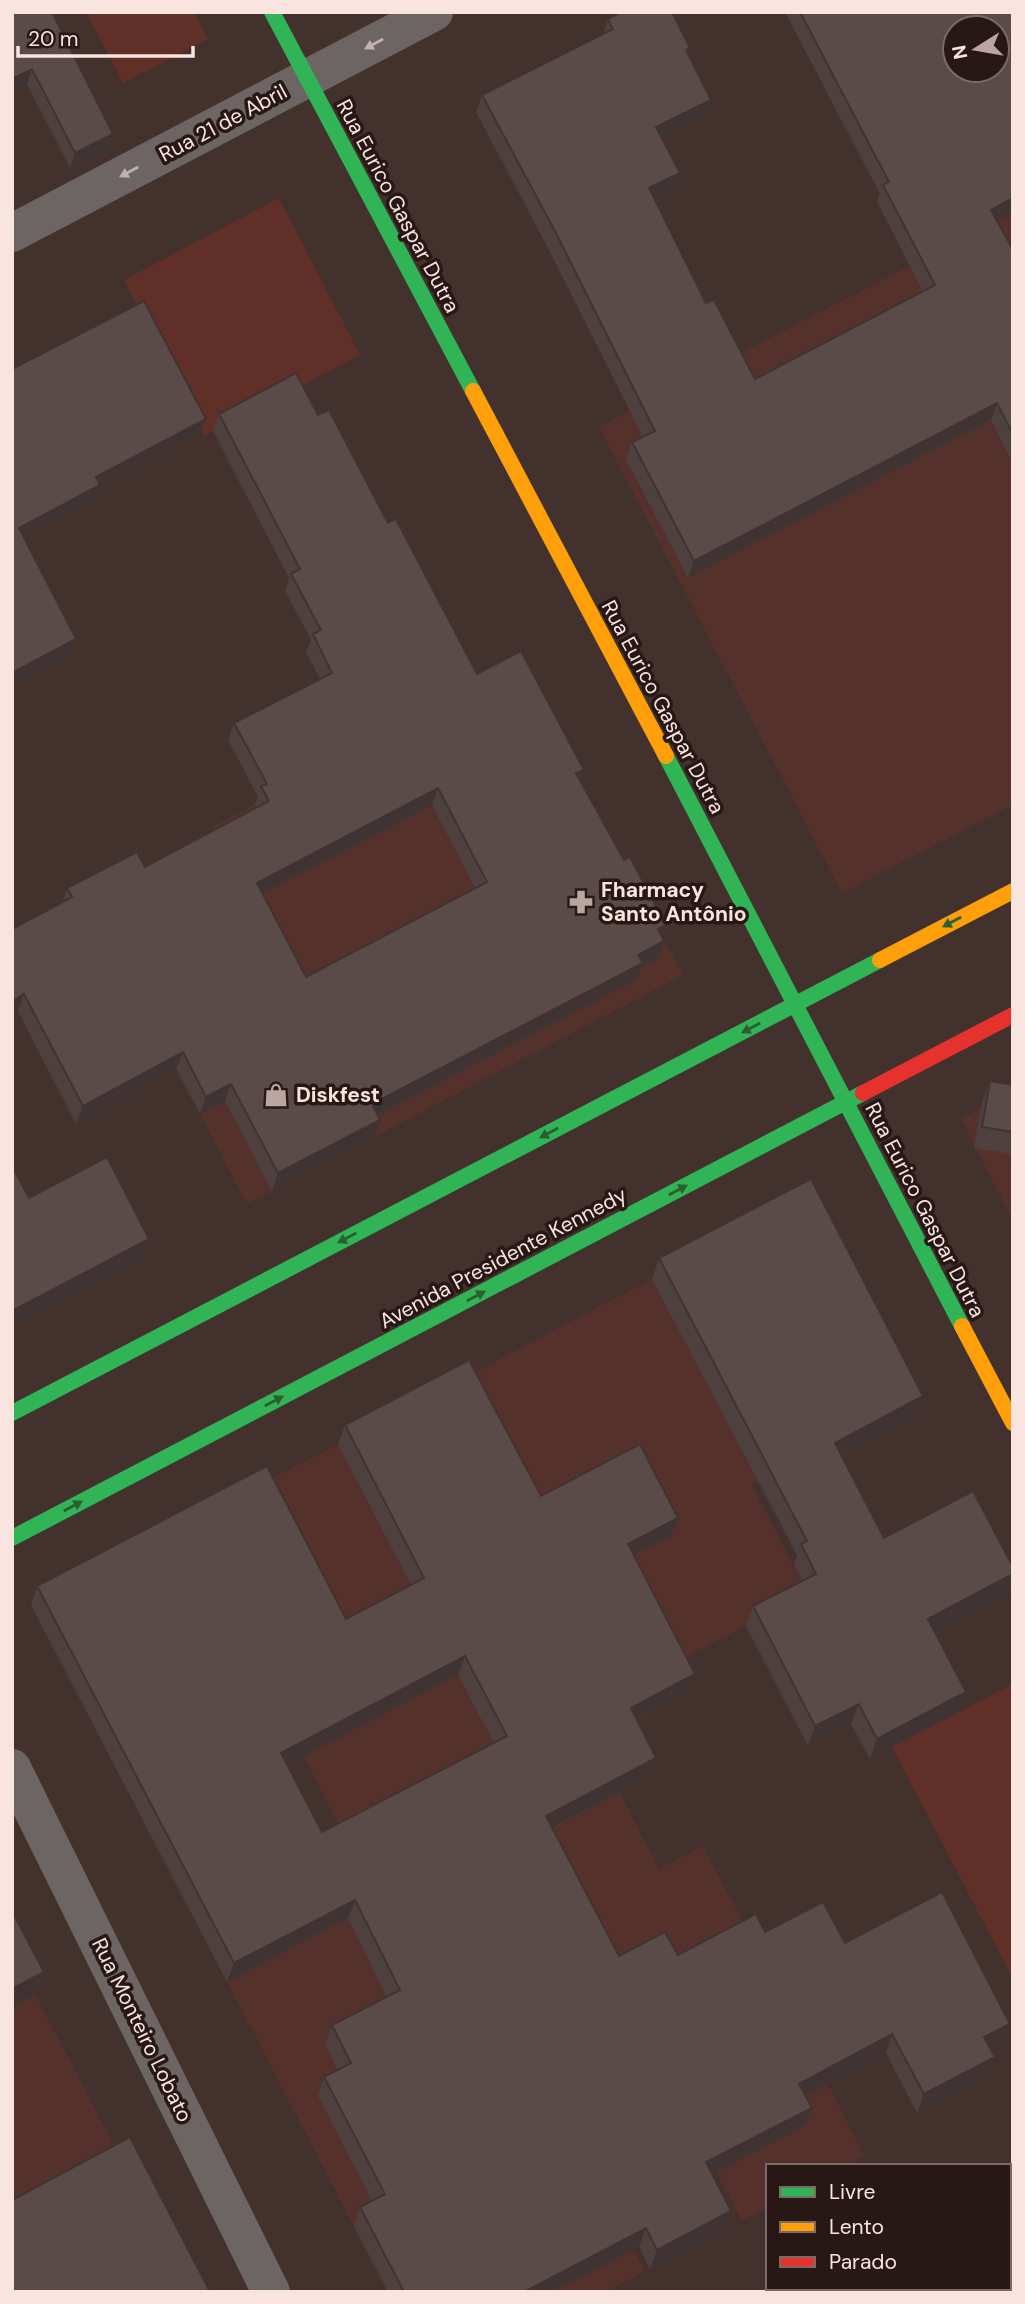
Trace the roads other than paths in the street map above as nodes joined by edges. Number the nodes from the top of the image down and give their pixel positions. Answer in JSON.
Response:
{"nodes":[{"id":1,"x":272,"y":12,"type":"edge"},
{"id":2,"x":435,"y":12,"type":"edge"},
{"id":3,"x":306,"y":79,"type":"junction"},
{"id":4,"x":12,"y":233,"type":"edge"},
{"id":5,"x":1013,"y":891,"type":"edge"},
{"id":6,"x":797,"y":1003,"type":"junction"},
{"id":7,"x":1013,"y":1016,"type":"edge"},
{"id":8,"x":846,"y":1102,"type":"junction"},
{"id":9,"x":12,"y":1413,"type":"edge"},
{"id":10,"x":1013,"y":1423,"type":"edge"},
{"id":11,"x":12,"y":1538,"type":"edge"},
{"id":12,"x":12,"y":1768,"type":"edge"},
{"id":13,"x":271,"y":2292,"type":"edge"}],
"edges":[{"from":1,"to":3,"type":"main road","name":"Rua Eurico Gaspar Dutra"},
{"from":2,"to":3,"type":"street","name":"Rua 21 de Abril","one_way":true},
{"from":3,"to":4,"type":"street","name":"Rua 21 de Abril","one_way":true},
{"from":3,"to":6,"type":"main road","name":"Rua Eurico Gaspar Dutra"},
{"from":5,"to":6,"type":"main road","one_way":true},
{"from":6,"to":8,"type":"main road","name":"Rua Eurico Gaspar Dutra"},
{"from":6,"to":9,"type":"main road","one_way":true},
{"from":7,"to":8,"type":"main road","name":"Avenida Presidente Kennedy"},
{"from":8,"to":10,"type":"main road","name":"Rua Eurico Gaspar Dutra"},
{"from":11,"to":8,"type":"main road","name":"Avenida Presidente Kennedy","one_way":true},
{"from":12,"to":13,"type":"street","name":"Rua Monteiro Lobato"}]}
